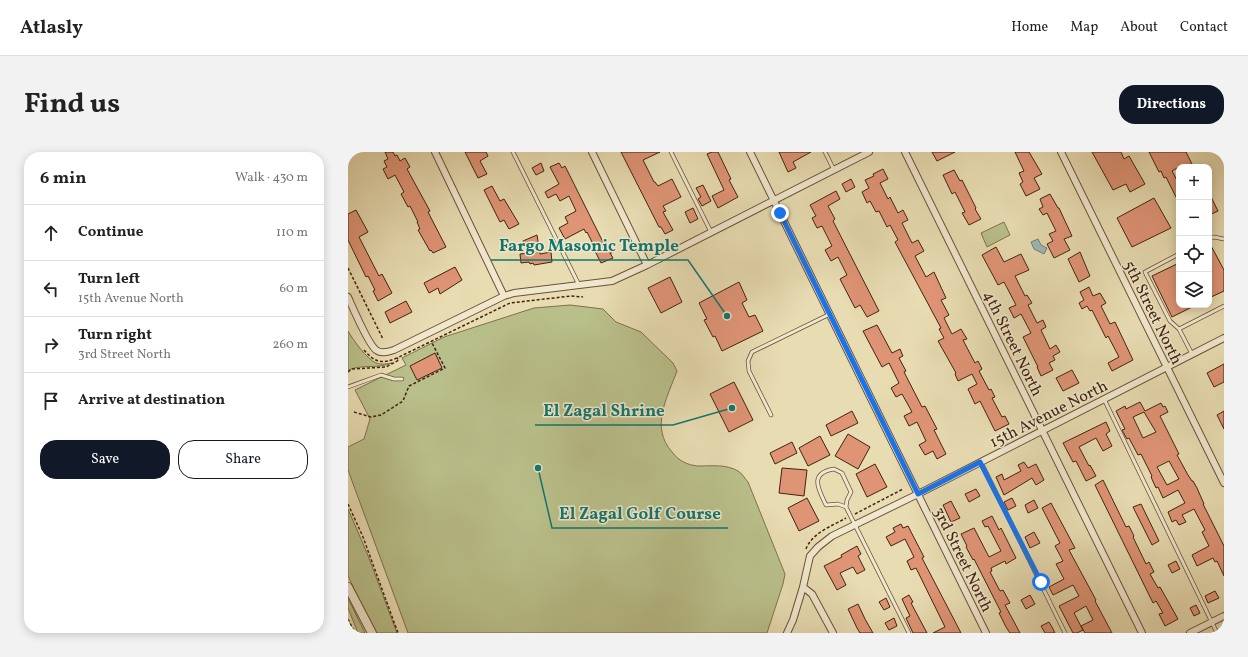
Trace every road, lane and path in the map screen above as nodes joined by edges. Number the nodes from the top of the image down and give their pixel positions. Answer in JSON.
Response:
{"nodes":[{"id":1,"x":434,"y":152,"type":"edge"},
{"id":2,"x":513,"y":152,"type":"edge"},
{"id":3,"x":592,"y":152,"type":"edge"},
{"id":4,"x":671,"y":152,"type":"edge"},
{"id":5,"x":750,"y":152,"type":"edge"},
{"id":6,"x":825,"y":152,"type":"edge"},
{"id":7,"x":869,"y":152,"type":"edge"},
{"id":8,"x":905,"y":152,"type":"edge"},
{"id":9,"x":1061,"y":152,"type":"edge"},
{"id":10,"x":834,"y":170,"type":"junction"},
{"id":11,"x":774,"y":200,"type":"junction"},
{"id":12,"x":711,"y":232,"type":"junction"},
{"id":13,"x":1212,"y":238,"type":"edge"},
{"id":14,"x":1224,"y":239,"type":"edge"},
{"id":15,"x":1176,"y":256,"type":"edge"},
{"id":16,"x":648,"y":265,"type":"junction"},
{"id":17,"x":348,"y":268,"type":"edge"},
{"id":18,"x":579,"y":286,"type":"junction"},
{"id":19,"x":504,"y":296,"type":"junction"},
{"id":20,"x":583,"y":297,"type":"dead end"},
{"id":21,"x":348,"y":298,"type":"edge"},
{"id":22,"x":1224,"y":306,"type":"edge"},
{"id":23,"x":830,"y":313,"type":"junction"},
{"id":24,"x":1179,"y":329,"type":"junction"},
{"id":25,"x":1224,"y":338,"type":"edge"},
{"id":26,"x":383,"y":339,"type":"dead end"},
{"id":27,"x":431,"y":341,"type":"junction"},
{"id":28,"x":364,"y":350,"type":"dead end"},
{"id":29,"x":1192,"y":354,"type":"junction"},
{"id":30,"x":397,"y":358,"type":"junction"},
{"id":31,"x":1167,"y":367,"type":"junction"},
{"id":32,"x":348,"y":372,"type":"edge"},
{"id":33,"x":402,"y":379,"type":"dead end"},
{"id":34,"x":348,"y":387,"type":"edge"},
{"id":35,"x":1104,"y":399,"type":"junction"},
{"id":36,"x":354,"y":412,"type":"dead end"},
{"id":37,"x":771,"y":415,"type":"dead end"},
{"id":38,"x":1042,"y":430,"type":"junction"},
{"id":39,"x":980,"y":462,"type":"junction"},
{"id":40,"x":1224,"y":483,"type":"edge"},
{"id":41,"x":918,"y":494,"type":"junction"},
{"id":42,"x":348,"y":504,"type":"edge"},
{"id":43,"x":846,"y":508,"type":"junction"},
{"id":44,"x":855,"y":525,"type":"junction"},
{"id":45,"x":348,"y":587,"type":"edge"},
{"id":46,"x":803,"y":587,"type":"junction"},
{"id":47,"x":1224,"y":616,"type":"edge"},
{"id":48,"x":348,"y":619,"type":"edge"},
{"id":49,"x":1212,"y":622,"type":"junction"},
{"id":50,"x":355,"y":633,"type":"edge"},
{"id":51,"x":372,"y":633,"type":"edge"},
{"id":52,"x":398,"y":633,"type":"edge"},
{"id":53,"x":787,"y":633,"type":"edge"},
{"id":54,"x":832,"y":633,"type":"edge"},
{"id":55,"x":908,"y":633,"type":"edge"},
{"id":56,"x":986,"y":633,"type":"edge"},
{"id":57,"x":1065,"y":633,"type":"edge"},
{"id":58,"x":1142,"y":633,"type":"edge"},
{"id":59,"x":1190,"y":633,"type":"edge"},
{"id":60,"x":1217,"y":633,"type":"edge"}],
"edges":[{"from":1,"to":19,"type":"street"},
{"from":2,"to":18,"type":"lane"},
{"from":3,"to":16,"type":"street"},
{"from":4,"to":12,"type":"lane"},
{"from":5,"to":11,"type":"street","name":"3rd Street North"},
{"from":6,"to":10,"type":"lane"},
{"from":7,"to":10,"type":"street"},
{"from":8,"to":38,"type":"street","name":"4th Street North"},
{"from":9,"to":31,"type":"street","name":"5th Street North"},
{"from":10,"to":11,"type":"street"},
{"from":11,"to":12,"type":"street"},
{"from":11,"to":23,"type":"street","name":"3rd Street North"},
{"from":12,"to":16,"type":"street"},
{"from":13,"to":14,"type":"lane"},
{"from":15,"to":24,"type":"lane"},
{"from":16,"to":18,"type":"street"},
{"from":17,"to":26,"type":"path"},
{"from":18,"to":19,"type":"street"},
{"from":19,"to":21,"type":"street"},
{"from":20,"to":27,"type":"path"},
{"from":22,"to":24,"type":"lane"},
{"from":23,"to":37,"type":"lane"},
{"from":23,"to":41,"type":"street","name":"3rd Street North"},
{"from":24,"to":29,"type":"lane"},
{"from":25,"to":29,"type":"street","name":"15th Avenue North"},
{"from":27,"to":30,"type":"path"},
{"from":27,"to":36,"type":"path"},
{"from":28,"to":30,"type":"path"},
{"from":29,"to":31,"type":"street","name":"15th Avenue North"},
{"from":30,"to":32,"type":"path"},
{"from":31,"to":35,"type":"street","name":"15th Avenue North"},
{"from":31,"to":40,"type":"street","name":"5th Street North"},
{"from":33,"to":34,"type":"lane"},
{"from":35,"to":38,"type":"street","name":"15th Avenue North"},
{"from":35,"to":49,"type":"lane"},
{"from":38,"to":39,"type":"street","name":"15th Avenue North"},
{"from":38,"to":58,"type":"street","name":"4th Street North"},
{"from":39,"to":41,"type":"street","name":"15th Avenue North"},
{"from":39,"to":57,"type":"lane"},
{"from":41,"to":44,"type":"street","name":"15th Avenue North"},
{"from":41,"to":56,"type":"street","name":"3rd Street North"},
{"from":42,"to":52,"type":"path"},
{"from":43,"to":43,"type":"lane"},
{"from":43,"to":44,"type":"lane"},
{"from":44,"to":46,"type":"street","name":"15th Avenue North"},
{"from":44,"to":55,"type":"lane"},
{"from":45,"to":51,"type":"street"},
{"from":46,"to":53,"type":"street","name":"15th Avenue North"},
{"from":46,"to":54,"type":"street"},
{"from":47,"to":49,"type":"street"},
{"from":48,"to":50,"type":"path"},
{"from":49,"to":59,"type":"street"},
{"from":49,"to":60,"type":"lane"}]}
